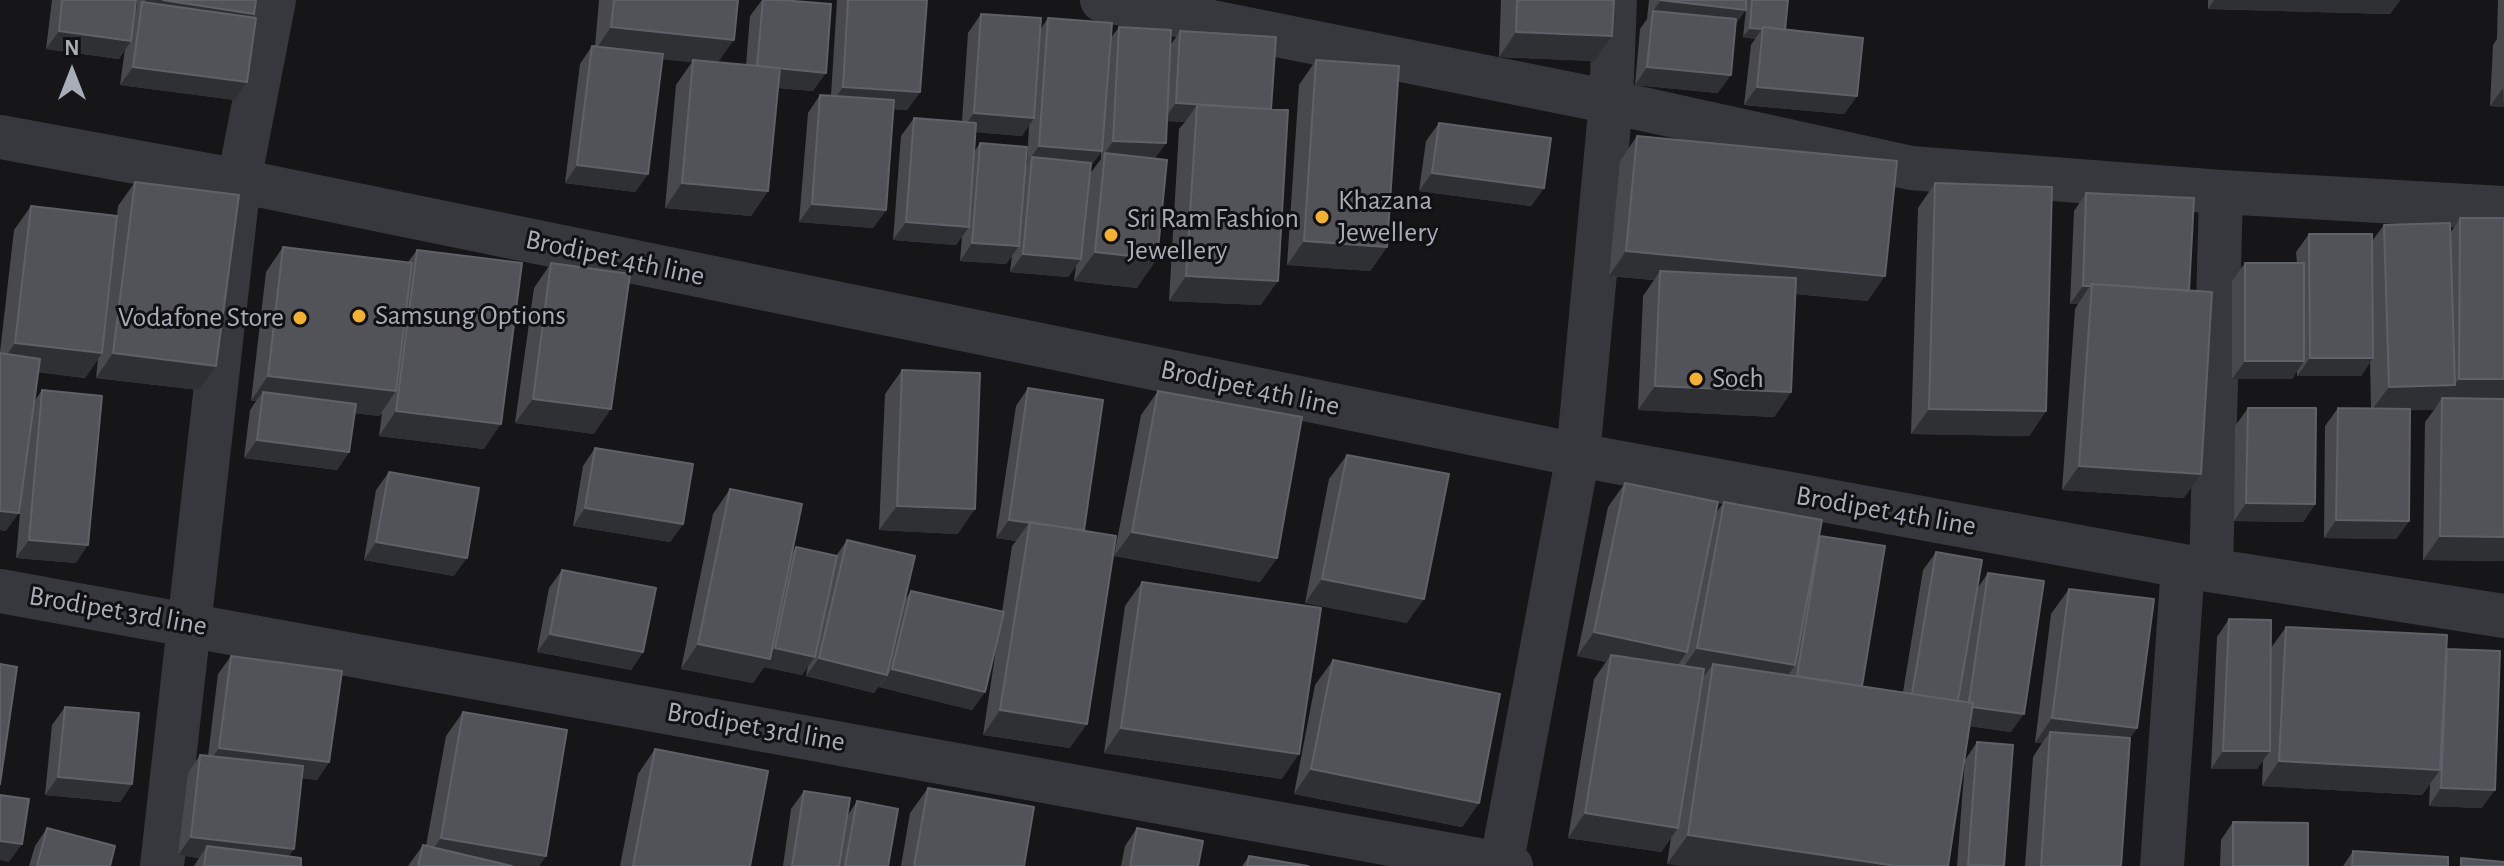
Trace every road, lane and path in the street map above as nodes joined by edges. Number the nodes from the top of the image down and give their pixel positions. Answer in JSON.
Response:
{"nodes":[{"id":1,"x":274,"y":0,"type":"edge"},
{"id":2,"x":1102,"y":0,"type":"edge"},
{"id":3,"x":1615,"y":0,"type":"edge"},
{"id":4,"x":1611,"y":102,"type":"junction"},
{"id":5,"x":0,"y":137,"type":"edge"},
{"id":6,"x":239,"y":181,"type":"junction"},
{"id":7,"x":2221,"y":192,"type":"junction"},
{"id":8,"x":2504,"y":208,"type":"edge"},
{"id":9,"x":1578,"y":455,"type":"junction"},
{"id":10,"x":2197,"y":568,"type":"junction"},
{"id":11,"x":0,"y":591,"type":"edge"},
{"id":12,"x":2504,"y":616,"type":"edge"},
{"id":13,"x":190,"y":622,"type":"junction"},
{"id":14,"x":1505,"y":865,"type":"edge"},
{"id":15,"x":162,"y":866,"type":"edge"},
{"id":16,"x":2162,"y":866,"type":"edge"}],
"edges":[{"from":1,"to":6,"type":"street"},
{"from":2,"to":4,"type":"street"},
{"from":3,"to":4,"type":"street"},
{"from":4,"to":7,"type":"street"},
{"from":4,"to":9,"type":"street"},
{"from":5,"to":6,"type":"street","name":"Brodipet 4th line"},
{"from":6,"to":9,"type":"street","name":"Brodipet 4th line"},
{"from":6,"to":13,"type":"street"},
{"from":7,"to":8,"type":"street"},
{"from":7,"to":10,"type":"street"},
{"from":9,"to":10,"type":"street","name":"Brodipet 4th line"},
{"from":9,"to":14,"type":"street"},
{"from":10,"to":12,"type":"street","name":"Brodipet 4th line"},
{"from":10,"to":16,"type":"street"},
{"from":11,"to":13,"type":"street","name":"Brodipet 3rd line"},
{"from":13,"to":14,"type":"street","name":"Brodipet 3rd line"},
{"from":13,"to":15,"type":"street"}]}
